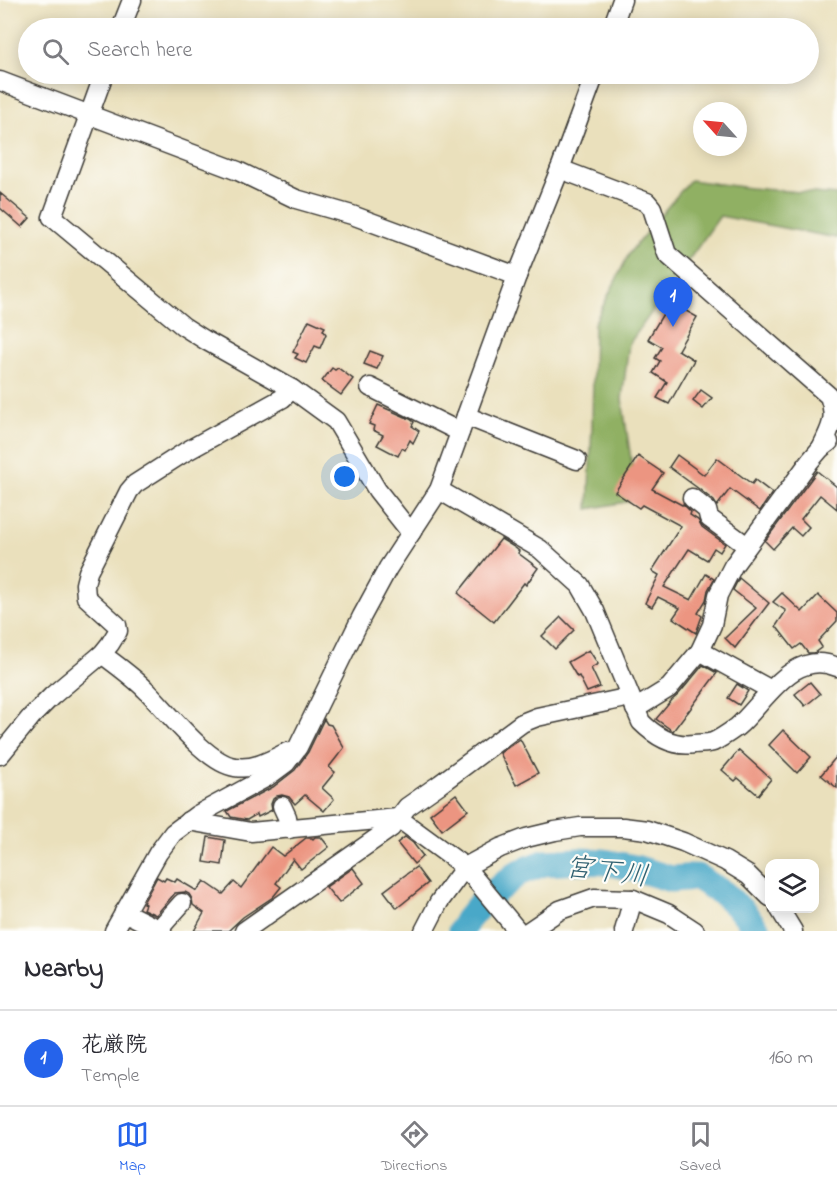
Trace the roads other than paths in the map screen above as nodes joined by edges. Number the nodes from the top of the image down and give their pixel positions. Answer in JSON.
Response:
{"nodes":[{"id":1,"x":132,"y":0,"type":"edge"},
{"id":2,"x":622,"y":0,"type":"edge"},
{"id":3,"x":126,"y":18,"type":"edge"},
{"id":4,"x":616,"y":18,"type":"edge"},
{"id":5,"x":0,"y":81,"type":"edge"},
{"id":6,"x":100,"y":84,"type":"edge"},
{"id":7,"x":591,"y":84,"type":"edge"},
{"id":8,"x":89,"y":115,"type":"junction"},
{"id":9,"x":560,"y":169,"type":"junction"},
{"id":10,"x":518,"y":276,"type":"junction"},
{"id":11,"x":370,"y":387,"type":"dead end"},
{"id":12,"x":292,"y":389,"type":"junction"},
{"id":13,"x":463,"y":424,"type":"junction"},
{"id":14,"x":830,"y":447,"type":"edge"},
{"id":15,"x":577,"y":460,"type":"dead end"},
{"id":16,"x":439,"y":490,"type":"junction"},
{"id":17,"x":692,"y":498,"type":"dead end"},
{"id":18,"x":411,"y":533,"type":"junction"},
{"id":19,"x":747,"y":546,"type":"junction"},
{"id":20,"x":700,"y":651,"type":"junction"},
{"id":21,"x":102,"y":654,"type":"junction"},
{"id":22,"x":837,"y":667,"type":"edge"},
{"id":23,"x":771,"y":690,"type":"junction"},
{"id":24,"x":633,"y":703,"type":"junction"},
{"id":25,"x":298,"y":747,"type":"junction"},
{"id":26,"x":0,"y":755,"type":"edge"},
{"id":27,"x":282,"y":806,"type":"dead end"},
{"id":28,"x":398,"y":818,"type":"junction"},
{"id":29,"x":188,"y":822,"type":"junction"},
{"id":30,"x":289,"y":829,"type":"junction"},
{"id":31,"x":466,"y":869,"type":"junction"},
{"id":32,"x":765,"y":892,"type":"edge"},
{"id":33,"x":633,"y":899,"type":"junction"},
{"id":34,"x":182,"y":903,"type":"dead end"},
{"id":35,"x":124,"y":912,"type":"junction"},
{"id":36,"x":781,"y":913,"type":"edge"},
{"id":37,"x":160,"y":930,"type":"edge"},
{"id":38,"x":114,"y":931,"type":"edge"},
{"id":39,"x":244,"y":931,"type":"edge"},
{"id":40,"x":424,"y":931,"type":"edge"},
{"id":41,"x":521,"y":931,"type":"edge"},
{"id":42,"x":624,"y":931,"type":"edge"},
{"id":43,"x":694,"y":931,"type":"edge"},
{"id":44,"x":793,"y":931,"type":"edge"}],
"edges":[{"from":1,"to":3,"type":"street"},
{"from":2,"to":4,"type":"street"},
{"from":5,"to":8,"type":"street"},
{"from":6,"to":8,"type":"street"},
{"from":7,"to":9,"type":"street"},
{"from":8,"to":10,"type":"street"},
{"from":8,"to":12,"type":"street"},
{"from":9,"to":10,"type":"street"},
{"from":9,"to":14,"type":"street"},
{"from":10,"to":13,"type":"street"},
{"from":11,"to":13,"type":"street"},
{"from":12,"to":18,"type":"street"},
{"from":12,"to":21,"type":"street"},
{"from":13,"to":15,"type":"street"},
{"from":13,"to":16,"type":"street"},
{"from":14,"to":19,"type":"street"},
{"from":16,"to":18,"type":"street"},
{"from":16,"to":24,"type":"street"},
{"from":17,"to":19,"type":"street"},
{"from":18,"to":25,"type":"street"},
{"from":19,"to":20,"type":"street"},
{"from":20,"to":23,"type":"street"},
{"from":20,"to":24,"type":"street"},
{"from":21,"to":25,"type":"street"},
{"from":21,"to":26,"type":"street"},
{"from":22,"to":23,"type":"street"},
{"from":23,"to":24,"type":"street"},
{"from":24,"to":28,"type":"street"},
{"from":25,"to":29,"type":"street"},
{"from":27,"to":30,"type":"street"},
{"from":28,"to":30,"type":"street"},
{"from":28,"to":31,"type":"street"},
{"from":28,"to":39,"type":"street"},
{"from":29,"to":30,"type":"street"},
{"from":29,"to":35,"type":"street"},
{"from":31,"to":32,"type":"street"},
{"from":31,"to":40,"type":"street"},
{"from":31,"to":41,"type":"street"},
{"from":33,"to":41,"type":"street"},
{"from":33,"to":42,"type":"street"},
{"from":33,"to":43,"type":"street"},
{"from":34,"to":37,"type":"street"},
{"from":35,"to":37,"type":"street"},
{"from":35,"to":38,"type":"street"},
{"from":36,"to":44,"type":"street"}]}
